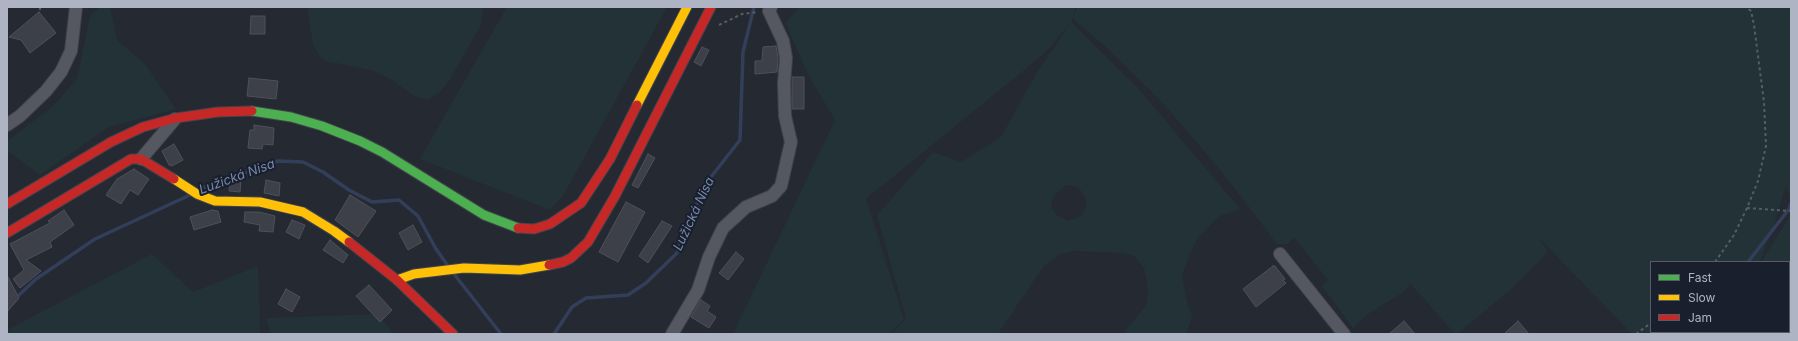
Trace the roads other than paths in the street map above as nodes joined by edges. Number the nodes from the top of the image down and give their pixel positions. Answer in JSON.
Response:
{"nodes":[{"id":1,"x":76,"y":7,"type":"edge"},
{"id":2,"x":687,"y":7,"type":"edge"},
{"id":3,"x":711,"y":7,"type":"edge"},
{"id":4,"x":770,"y":9,"type":"edge"},
{"id":5,"x":176,"y":118,"type":"junction"},
{"id":6,"x":7,"y":125,"type":"edge"},
{"id":7,"x":141,"y":159,"type":"junction"},
{"id":8,"x":7,"y":204,"type":"edge"},
{"id":9,"x":7,"y":232,"type":"edge"},
{"id":10,"x":1280,"y":254,"type":"dead end"},
{"id":11,"x":397,"y":280,"type":"junction"},
{"id":12,"x":453,"y":334,"type":"edge"},
{"id":13,"x":672,"y":334,"type":"edge"},
{"id":14,"x":1344,"y":334,"type":"edge"}],
"edges":[{"from":1,"to":6,"type":"street"},
{"from":2,"to":5,"type":"street"},
{"from":3,"to":11,"type":"street"},
{"from":4,"to":13,"type":"street"},
{"from":5,"to":7,"type":"street"},
{"from":5,"to":8,"type":"street"},
{"from":7,"to":9,"type":"street"},
{"from":7,"to":11,"type":"street"},
{"from":10,"to":14,"type":"street"},
{"from":11,"to":12,"type":"street"}]}
